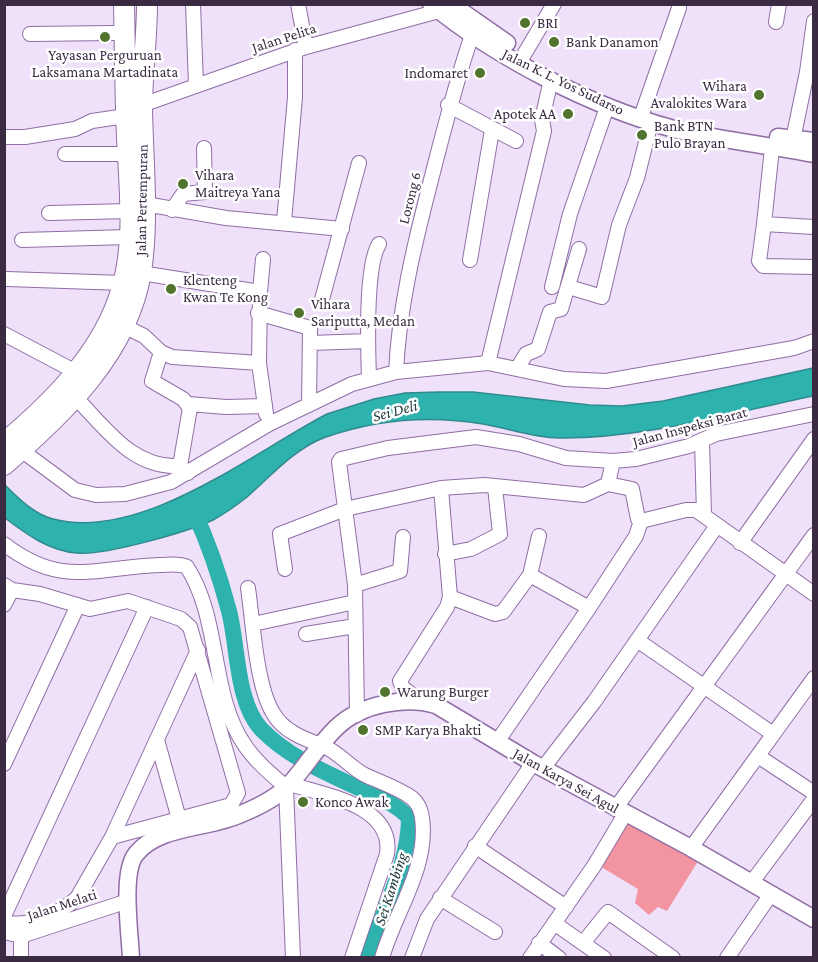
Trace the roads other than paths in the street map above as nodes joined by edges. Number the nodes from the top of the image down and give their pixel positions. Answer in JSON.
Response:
{"nodes":[{"id":1,"x":113,"y":4,"type":"edge"},
{"id":2,"x":124,"y":4,"type":"edge"},
{"id":3,"x":136,"y":4,"type":"edge"},
{"id":4,"x":147,"y":4,"type":"edge"},
{"id":5,"x":193,"y":4,"type":"edge"},
{"id":6,"x":554,"y":4,"type":"edge"},
{"id":7,"x":780,"y":4,"type":"edge"},
{"id":8,"x":299,"y":5,"type":"edge"},
{"id":9,"x":440,"y":7,"type":"edge"},
{"id":10,"x":679,"y":8,"type":"dead end"},
{"id":11,"x":813,"y":21,"type":"edge"},
{"id":12,"x":776,"y":22,"type":"dead end"},
{"id":13,"x":114,"y":33,"type":"junction"},
{"id":14,"x":30,"y":34,"type":"dead end"},
{"id":15,"x":472,"y":35,"type":"junction"},
{"id":16,"x":300,"y":49,"type":"junction"},
{"id":17,"x":521,"y":59,"type":"junction"},
{"id":18,"x":810,"y":73,"type":"edge"},
{"id":19,"x":551,"y":79,"type":"junction"},
{"id":20,"x":196,"y":85,"type":"junction"},
{"id":21,"x":598,"y":99,"type":"junction"},
{"id":22,"x":134,"y":105,"type":"junction"},
{"id":23,"x":448,"y":105,"type":"junction"},
{"id":24,"x":647,"y":116,"type":"junction"},
{"id":25,"x":492,"y":130,"type":"junction"},
{"id":26,"x":6,"y":141,"type":"edge"},
{"id":27,"x":516,"y":141,"type":"dead end"},
{"id":28,"x":813,"y":141,"type":"edge"},
{"id":29,"x":792,"y":144,"type":"junction"},
{"id":30,"x":204,"y":148,"type":"dead end"},
{"id":31,"x":772,"y":148,"type":"junction"},
{"id":32,"x":65,"y":154,"type":"dead end"},
{"id":33,"x":127,"y":154,"type":"junction"},
{"id":34,"x":813,"y":154,"type":"edge"},
{"id":35,"x":358,"y":163,"type":"dead end"},
{"id":36,"x":137,"y":208,"type":"junction"},
{"id":37,"x":172,"y":210,"type":"junction"},
{"id":38,"x":49,"y":213,"type":"dead end"},
{"id":39,"x":284,"y":222,"type":"junction"},
{"id":40,"x":764,"y":224,"type":"junction"},
{"id":41,"x":813,"y":227,"type":"edge"},
{"id":42,"x":342,"y":229,"type":"junction"},
{"id":43,"x":129,"y":237,"type":"junction"},
{"id":44,"x":22,"y":240,"type":"dead end"},
{"id":45,"x":379,"y":244,"type":"dead end"},
{"id":46,"x":579,"y":249,"type":"dead end"},
{"id":47,"x":263,"y":259,"type":"dead end"},
{"id":48,"x":470,"y":261,"type":"dead end"},
{"id":49,"x":813,"y":267,"type":"edge"},
{"id":50,"x":141,"y":273,"type":"junction"},
{"id":51,"x":7,"y":279,"type":"dead end"},
{"id":52,"x":123,"y":283,"type":"junction"},
{"id":53,"x":552,"y":287,"type":"dead end"},
{"id":54,"x":569,"y":287,"type":"junction"},
{"id":55,"x":260,"y":292,"type":"junction"},
{"id":56,"x":321,"y":303,"type":"dead end"},
{"id":57,"x":258,"y":313,"type":"junction"},
{"id":58,"x":124,"y":326,"type":"junction"},
{"id":59,"x":4,"y":334,"type":"edge"},
{"id":60,"x":368,"y":341,"type":"junction"},
{"id":61,"x":813,"y":341,"type":"edge"},
{"id":62,"x":310,"y":342,"type":"junction"},
{"id":63,"x":161,"y":352,"type":"junction"},
{"id":64,"x":259,"y":363,"type":"junction"},
{"id":65,"x":488,"y":363,"type":"junction"},
{"id":66,"x":517,"y":369,"type":"junction"},
{"id":67,"x":76,"y":372,"type":"junction"},
{"id":68,"x":396,"y":372,"type":"junction"},
{"id":69,"x":369,"y":378,"type":"junction"},
{"id":70,"x":75,"y":397,"type":"junction"},
{"id":71,"x":188,"y":404,"type":"junction"},
{"id":72,"x":309,"y":405,"type":"junction"},
{"id":73,"x":265,"y":406,"type":"junction"},
{"id":74,"x":813,"y":414,"type":"edge"},
{"id":75,"x":269,"y":424,"type":"junction"},
{"id":76,"x":813,"y":439,"type":"edge"},
{"id":77,"x":702,"y":440,"type":"junction"},
{"id":78,"x":10,"y":445,"type":"edge"},
{"id":79,"x":614,"y":461,"type":"junction"},
{"id":80,"x":184,"y":469,"type":"junction"},
{"id":81,"x":608,"y":484,"type":"junction"},
{"id":82,"x":495,"y":487,"type":"junction"},
{"id":83,"x":441,"y":488,"type":"junction"},
{"id":84,"x":345,"y":509,"type":"junction"},
{"id":85,"x":704,"y":515,"type":"junction"},
{"id":86,"x":641,"y":521,"type":"junction"},
{"id":87,"x":716,"y":527,"type":"junction"},
{"id":88,"x":813,"y":535,"type":"edge"},
{"id":89,"x":539,"y":536,"type":"dead end"},
{"id":90,"x":403,"y":537,"type":"dead end"},
{"id":91,"x":740,"y":543,"type":"junction"},
{"id":92,"x":4,"y":544,"type":"edge"},
{"id":93,"x":445,"y":554,"type":"junction"},
{"id":94,"x":285,"y":569,"type":"dead end"},
{"id":95,"x":785,"y":574,"type":"junction"},
{"id":96,"x":530,"y":575,"type":"junction"},
{"id":97,"x":355,"y":585,"type":"junction"},
{"id":98,"x":8,"y":587,"type":"edge"},
{"id":99,"x":248,"y":588,"type":"dead end"},
{"id":100,"x":813,"y":594,"type":"edge"},
{"id":101,"x":450,"y":597,"type":"junction"},
{"id":102,"x":355,"y":602,"type":"junction"},
{"id":103,"x":4,"y":605,"type":"edge"},
{"id":104,"x":78,"y":605,"type":"junction"},
{"id":105,"x":147,"y":607,"type":"junction"},
{"id":106,"x":589,"y":608,"type":"junction"},
{"id":107,"x":253,"y":624,"type":"junction"},
{"id":108,"x":355,"y":626,"type":"junction"},
{"id":109,"x":306,"y":634,"type":"dead end"},
{"id":110,"x":637,"y":640,"type":"junction"},
{"id":111,"x":198,"y":650,"type":"junction"},
{"id":112,"x":813,"y":678,"type":"edge"},
{"id":113,"x":705,"y":687,"type":"junction"},
{"id":114,"x":419,"y":700,"type":"junction"},
{"id":115,"x":357,"y":715,"type":"junction"},
{"id":116,"x":773,"y":734,"type":"junction"},
{"id":117,"x":157,"y":740,"type":"junction"},
{"id":118,"x":497,"y":742,"type":"junction"},
{"id":119,"x":321,"y":747,"type":"junction"},
{"id":120,"x":758,"y":756,"type":"junction"},
{"id":121,"x":4,"y":764,"type":"edge"},
{"id":122,"x":538,"y":765,"type":"junction"},
{"id":123,"x":290,"y":782,"type":"junction"},
{"id":124,"x":813,"y":792,"type":"edge"},
{"id":125,"x":813,"y":799,"type":"edge"},
{"id":126,"x":620,"y":811,"type":"junction"},
{"id":127,"x":179,"y":819,"type":"junction"},
{"id":128,"x":112,"y":837,"type":"junction"},
{"id":129,"x":475,"y":846,"type":"junction"},
{"id":130,"x":692,"y":848,"type":"junction"},
{"id":131,"x":752,"y":882,"type":"junction"},
{"id":132,"x":771,"y":894,"type":"junction"},
{"id":133,"x":440,"y":898,"type":"junction"},
{"id":134,"x":128,"y":901,"type":"junction"},
{"id":135,"x":566,"y":907,"type":"junction"},
{"id":136,"x":811,"y":914,"type":"edge"},
{"id":137,"x":4,"y":916,"type":"edge"},
{"id":138,"x":4,"y":922,"type":"edge"},
{"id":139,"x":554,"y":923,"type":"junction"},
{"id":140,"x":4,"y":932,"type":"edge"},
{"id":141,"x":495,"y":932,"type":"dead end"},
{"id":142,"x":21,"y":936,"type":"junction"},
{"id":143,"x":539,"y":943,"type":"junction"},
{"id":144,"x":583,"y":943,"type":"junction"},
{"id":145,"x":21,"y":957,"type":"edge"},
{"id":146,"x":131,"y":957,"type":"edge"},
{"id":147,"x":292,"y":957,"type":"edge"},
{"id":148,"x":352,"y":957,"type":"edge"},
{"id":149,"x":382,"y":957,"type":"edge"},
{"id":150,"x":412,"y":957,"type":"edge"},
{"id":151,"x":530,"y":957,"type":"edge"},
{"id":152,"x":559,"y":957,"type":"edge"},
{"id":153,"x":604,"y":957,"type":"edge"},
{"id":154,"x":673,"y":957,"type":"edge"},
{"id":155,"x":727,"y":957,"type":"edge"}],
"edges":[{"from":1,"to":13,"type":"highway","name":"Jalan Pertempuran"},
{"from":2,"to":22,"type":"highway"},
{"from":3,"to":22,"type":"highway"},
{"from":4,"to":22,"type":"highway","name":"Jalan Pertempuran"},
{"from":5,"to":20,"type":"street"},
{"from":6,"to":17,"type":"street"},
{"from":7,"to":12,"type":"street"},
{"from":8,"to":16,"type":"street"},
{"from":9,"to":15,"type":"main road","name":"Jalan K. L. Yos Sudarso"},
{"from":9,"to":16,"type":"street","name":"Jalan Pelita"},
{"from":9,"to":17,"type":"main road","name":"Jalan K. L. Yos Sudarso"},
{"from":10,"to":24,"type":"street"},
{"from":11,"to":18,"type":"street"},
{"from":13,"to":14,"type":"street"},
{"from":13,"to":22,"type":"highway","name":"Jalan Pertempuran"},
{"from":15,"to":17,"type":"main road","name":"Jalan K. L. Yos Sudarso"},
{"from":15,"to":23,"type":"street","name":"Lorong 6"},
{"from":16,"to":20,"type":"street","name":"Jalan Pelita"},
{"from":16,"to":39,"type":"street"},
{"from":17,"to":19,"type":"main road","name":"Jalan K. L. Yos Sudarso"},
{"from":17,"to":21,"type":"main road","name":"Jalan K. L. Yos Sudarso"},
{"from":18,"to":29,"type":"street"},
{"from":19,"to":21,"type":"main road","name":"Jalan K. L. Yos Sudarso"},
{"from":19,"to":65,"type":"street"},
{"from":20,"to":22,"type":"street","name":"Jalan Pelita"},
{"from":21,"to":24,"type":"main road","name":"Jalan K. L. Yos Sudarso"},
{"from":21,"to":53,"type":"street"},
{"from":22,"to":26,"type":"street","name":"Jalan Pelita"},
{"from":22,"to":33,"type":"highway","name":"Jalan Pertempuran"},
{"from":22,"to":36,"type":"highway","name":"Jalan Pertempuran"},
{"from":23,"to":25,"type":"street"},
{"from":23,"to":68,"type":"street","name":"Lorong 6"},
{"from":24,"to":29,"type":"main road","name":"Jalan K. L. Yos Sudarso"},
{"from":24,"to":31,"type":"main road","name":"Jalan K. L. Yos Sudarso"},
{"from":24,"to":54,"type":"street"},
{"from":25,"to":27,"type":"street"},
{"from":25,"to":48,"type":"street"},
{"from":28,"to":29,"type":"main road","name":"Jalan K. L. Yos Sudarso"},
{"from":29,"to":31,"type":"main road","name":"Jalan K. L. Yos Sudarso"},
{"from":29,"to":34,"type":"main road","name":"Jalan K. L. Yos Sudarso"},
{"from":30,"to":37,"type":"street"},
{"from":31,"to":40,"type":"street"},
{"from":32,"to":33,"type":"street"},
{"from":33,"to":36,"type":"highway","name":"Jalan Pertempuran"},
{"from":35,"to":42,"type":"street"},
{"from":36,"to":37,"type":"street"},
{"from":36,"to":38,"type":"street"},
{"from":36,"to":43,"type":"highway","name":"Jalan Pertempuran"},
{"from":36,"to":50,"type":"highway","name":"Jalan Pertempuran"},
{"from":37,"to":39,"type":"street"},
{"from":39,"to":42,"type":"street"},
{"from":40,"to":41,"type":"street"},
{"from":40,"to":49,"type":"street"},
{"from":42,"to":56,"type":"street"},
{"from":43,"to":44,"type":"street"},
{"from":43,"to":52,"type":"highway","name":"Jalan Pertempuran"},
{"from":45,"to":60,"type":"street"},
{"from":46,"to":54,"type":"street"},
{"from":47,"to":55,"type":"street"},
{"from":50,"to":55,"type":"street"},
{"from":50,"to":58,"type":"highway","name":"Jalan Pertempuran"},
{"from":51,"to":52,"type":"street"},
{"from":52,"to":67,"type":"highway","name":"Jalan Pertempuran"},
{"from":54,"to":66,"type":"street"},
{"from":55,"to":57,"type":"street"},
{"from":57,"to":62,"type":"street"},
{"from":57,"to":64,"type":"street"},
{"from":58,"to":63,"type":"street"},
{"from":58,"to":70,"type":"highway","name":"Jalan Pertempuran"},
{"from":59,"to":67,"type":"street"},
{"from":60,"to":62,"type":"street"},
{"from":60,"to":69,"type":"street"},
{"from":61,"to":66,"type":"street"},
{"from":62,"to":72,"type":"street"},
{"from":63,"to":64,"type":"street"},
{"from":63,"to":71,"type":"street"},
{"from":64,"to":73,"type":"street"},
{"from":65,"to":66,"type":"street"},
{"from":65,"to":68,"type":"street"},
{"from":67,"to":78,"type":"highway","name":"Jalan Pertempuran"},
{"from":68,"to":69,"type":"street"},
{"from":69,"to":72,"type":"street"},
{"from":70,"to":78,"type":"highway","name":"Jalan Pertempuran"},
{"from":70,"to":80,"type":"street"},
{"from":71,"to":73,"type":"street"},
{"from":71,"to":80,"type":"street"},
{"from":72,"to":75,"type":"street"},
{"from":73,"to":75,"type":"street"},
{"from":74,"to":77,"type":"street","name":"Jalan Inspeksi Barat"},
{"from":75,"to":80,"type":"street"},
{"from":76,"to":91,"type":"street"},
{"from":77,"to":79,"type":"street","name":"Jalan Inspeksi Barat"},
{"from":77,"to":85,"type":"street"},
{"from":78,"to":80,"type":"street"},
{"from":79,"to":81,"type":"street"},
{"from":79,"to":84,"type":"street","name":"Jalan Inspeksi Barat"},
{"from":81,"to":82,"type":"street"},
{"from":81,"to":86,"type":"street"},
{"from":82,"to":83,"type":"street"},
{"from":82,"to":93,"type":"street"},
{"from":83,"to":84,"type":"street"},
{"from":83,"to":93,"type":"street"},
{"from":84,"to":94,"type":"street"},
{"from":84,"to":97,"type":"street"},
{"from":85,"to":86,"type":"street"},
{"from":85,"to":87,"type":"street"},
{"from":86,"to":106,"type":"street"},
{"from":87,"to":91,"type":"street"},
{"from":87,"to":110,"type":"street"},
{"from":88,"to":95,"type":"street"},
{"from":89,"to":96,"type":"street"},
{"from":90,"to":97,"type":"street"},
{"from":91,"to":95,"type":"street"},
{"from":92,"to":123,"type":"street"},
{"from":93,"to":101,"type":"street"},
{"from":95,"to":100,"type":"street"},
{"from":95,"to":113,"type":"street"},
{"from":96,"to":101,"type":"street"},
{"from":96,"to":106,"type":"street"},
{"from":97,"to":102,"type":"street"},
{"from":98,"to":103,"type":"street"},
{"from":98,"to":104,"type":"street"},
{"from":99,"to":107,"type":"street"},
{"from":101,"to":114,"type":"street"},
{"from":102,"to":107,"type":"street"},
{"from":102,"to":108,"type":"street"},
{"from":104,"to":105,"type":"street"},
{"from":104,"to":121,"type":"street"},
{"from":105,"to":111,"type":"street"},
{"from":105,"to":137,"type":"street"},
{"from":106,"to":118,"type":"street"},
{"from":107,"to":119,"type":"street"},
{"from":108,"to":109,"type":"street"},
{"from":108,"to":115,"type":"street"},
{"from":110,"to":113,"type":"street"},
{"from":110,"to":122,"type":"street"},
{"from":111,"to":117,"type":"street"},
{"from":111,"to":127,"type":"street"},
{"from":112,"to":116,"type":"street"},
{"from":113,"to":116,"type":"street"},
{"from":113,"to":126,"type":"street"},
{"from":114,"to":115,"type":"main road","name":"Jalan Karya Sei Agul"},
{"from":114,"to":118,"type":"main road","name":"Jalan Karya Sei Agul"},
{"from":115,"to":119,"type":"main road","name":"Jalan Karya Sei Agul"},
{"from":116,"to":120,"type":"street"},
{"from":117,"to":127,"type":"street"},
{"from":117,"to":128,"type":"street"},
{"from":118,"to":122,"type":"main road","name":"Jalan Karya Sei Agul"},
{"from":119,"to":123,"type":"main road","name":"Jalan Karya Sei Agul"},
{"from":119,"to":149,"type":"street"},
{"from":120,"to":124,"type":"street"},
{"from":120,"to":130,"type":"street"},
{"from":122,"to":126,"type":"main road","name":"Jalan Karya Sei Agul"},
{"from":122,"to":129,"type":"street"},
{"from":123,"to":134,"type":"main road","name":"Jalan Karya Sei Agul"},
{"from":123,"to":147,"type":"street"},
{"from":123,"to":148,"type":"street"},
{"from":125,"to":131,"type":"street"},
{"from":126,"to":130,"type":"main road","name":"Jalan Karya Sei Agul"},
{"from":126,"to":135,"type":"street"},
{"from":127,"to":128,"type":"street"},
{"from":128,"to":138,"type":"street"},
{"from":129,"to":133,"type":"street"},
{"from":129,"to":135,"type":"street"},
{"from":130,"to":131,"type":"main road","name":"Jalan Karya Sei Agul"},
{"from":131,"to":132,"type":"main road","name":"Jalan Karya Sei Agul"},
{"from":132,"to":136,"type":"main road","name":"Jalan Karya Sei Agul"},
{"from":132,"to":155,"type":"street"},
{"from":133,"to":141,"type":"street"},
{"from":133,"to":150,"type":"street"},
{"from":134,"to":142,"type":"street","name":"Jalan Melati"},
{"from":134,"to":146,"type":"main road","name":"Jalan Karya Sei Agul"},
{"from":135,"to":139,"type":"street"},
{"from":139,"to":143,"type":"street"},
{"from":139,"to":144,"type":"street"},
{"from":140,"to":142,"type":"street","name":"Jalan Melati"},
{"from":142,"to":145,"type":"street"},
{"from":143,"to":151,"type":"street"},
{"from":143,"to":152,"type":"street"},
{"from":144,"to":153,"type":"street"},
{"from":144,"to":154,"type":"street"}]}
